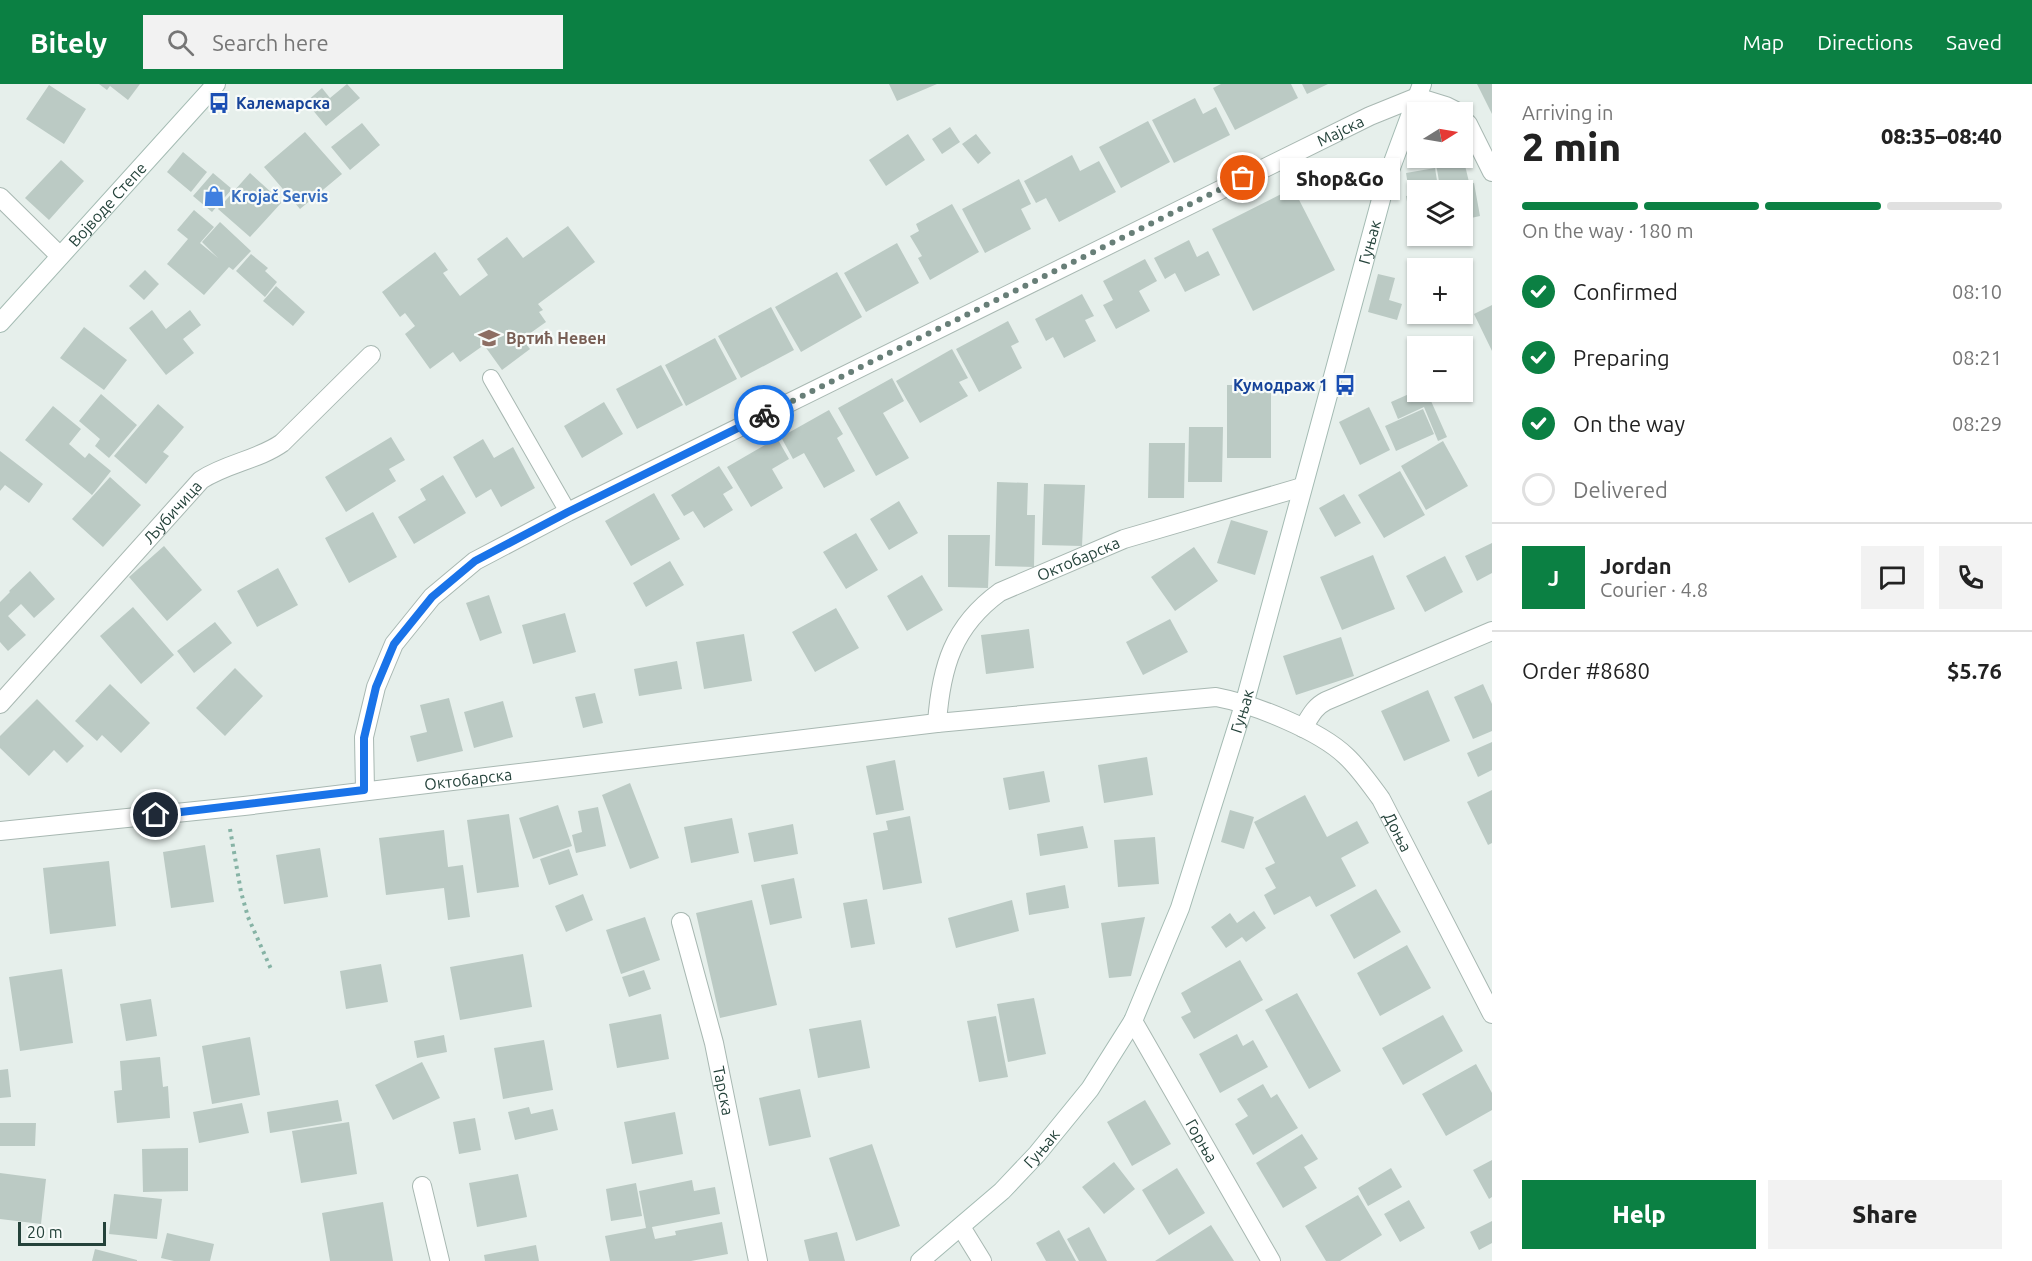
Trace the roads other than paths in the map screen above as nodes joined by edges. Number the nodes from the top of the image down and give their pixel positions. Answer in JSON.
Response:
{"nodes":[{"id":1,"x":216,"y":84,"type":"edge"},
{"id":2,"x":1419,"y":90,"type":"edge"},
{"id":3,"x":1439,"y":102,"type":"edge"},
{"id":4,"x":1473,"y":133,"type":"edge"},
{"id":5,"x":1491,"y":167,"type":"edge"},
{"id":6,"x":0,"y":197,"type":"edge"},
{"id":7,"x":60,"y":256,"type":"junction"},
{"id":8,"x":0,"y":323,"type":"edge"},
{"id":9,"x":371,"y":355,"type":"dead end"},
{"id":10,"x":491,"y":378,"type":"dead end"},
{"id":11,"x":1302,"y":486,"type":"junction"},
{"id":12,"x":568,"y":512,"type":"junction"},
{"id":13,"x":1492,"y":631,"type":"edge"},
{"id":14,"x":0,"y":704,"type":"edge"},
{"id":15,"x":1244,"y":705,"type":"junction"},
{"id":16,"x":937,"y":723,"type":"junction"},
{"id":17,"x":1304,"y":728,"type":"junction"},
{"id":18,"x":364,"y":790,"type":"junction"},
{"id":19,"x":0,"y":831,"type":"edge"},
{"id":20,"x":681,"y":922,"type":"dead end"},
{"id":21,"x":1492,"y":1014,"type":"edge"},
{"id":22,"x":1133,"y":1021,"type":"junction"},
{"id":23,"x":422,"y":1185,"type":"dead end"},
{"id":24,"x":961,"y":1227,"type":"junction"},
{"id":25,"x":440,"y":1261,"type":"edge"},
{"id":26,"x":758,"y":1261,"type":"edge"},
{"id":27,"x":920,"y":1261,"type":"edge"},
{"id":28,"x":982,"y":1261,"type":"edge"},
{"id":29,"x":1271,"y":1261,"type":"edge"}],
"edges":[{"from":1,"to":7,"type":"street","name":"Војводе Степе"},
{"from":2,"to":3,"type":"street"},
{"from":2,"to":11,"type":"street","name":"Гуњак"},
{"from":2,"to":12,"type":"street","name":"Мајска"},
{"from":4,"to":5,"type":"street"},
{"from":6,"to":7,"type":"street"},
{"from":7,"to":8,"type":"street","name":"Војводе Степе"},
{"from":9,"to":14,"type":"street","name":"Љубичица"},
{"from":10,"to":12,"type":"lane"},
{"from":11,"to":15,"type":"street","name":"Гуњак"},
{"from":11,"to":16,"type":"street","name":"Октобарска"},
{"from":12,"to":18,"type":"street","name":"Мајска"},
{"from":13,"to":17,"type":"street"},
{"from":15,"to":16,"type":"street","name":"Октобарска"},
{"from":15,"to":17,"type":"street","name":"Доња"},
{"from":15,"to":22,"type":"street","name":"Гуњак"},
{"from":16,"to":18,"type":"street","name":"Октобарска"},
{"from":17,"to":21,"type":"street","name":"Доња"},
{"from":18,"to":19,"type":"street","name":"Октобарска"},
{"from":20,"to":26,"type":"street","name":"Тарска"},
{"from":22,"to":24,"type":"street","name":"Гуњак"},
{"from":22,"to":29,"type":"street","name":"Горња"},
{"from":23,"to":25,"type":"street"},
{"from":24,"to":27,"type":"street","name":"Гуњак"},
{"from":24,"to":28,"type":"street"}]}
